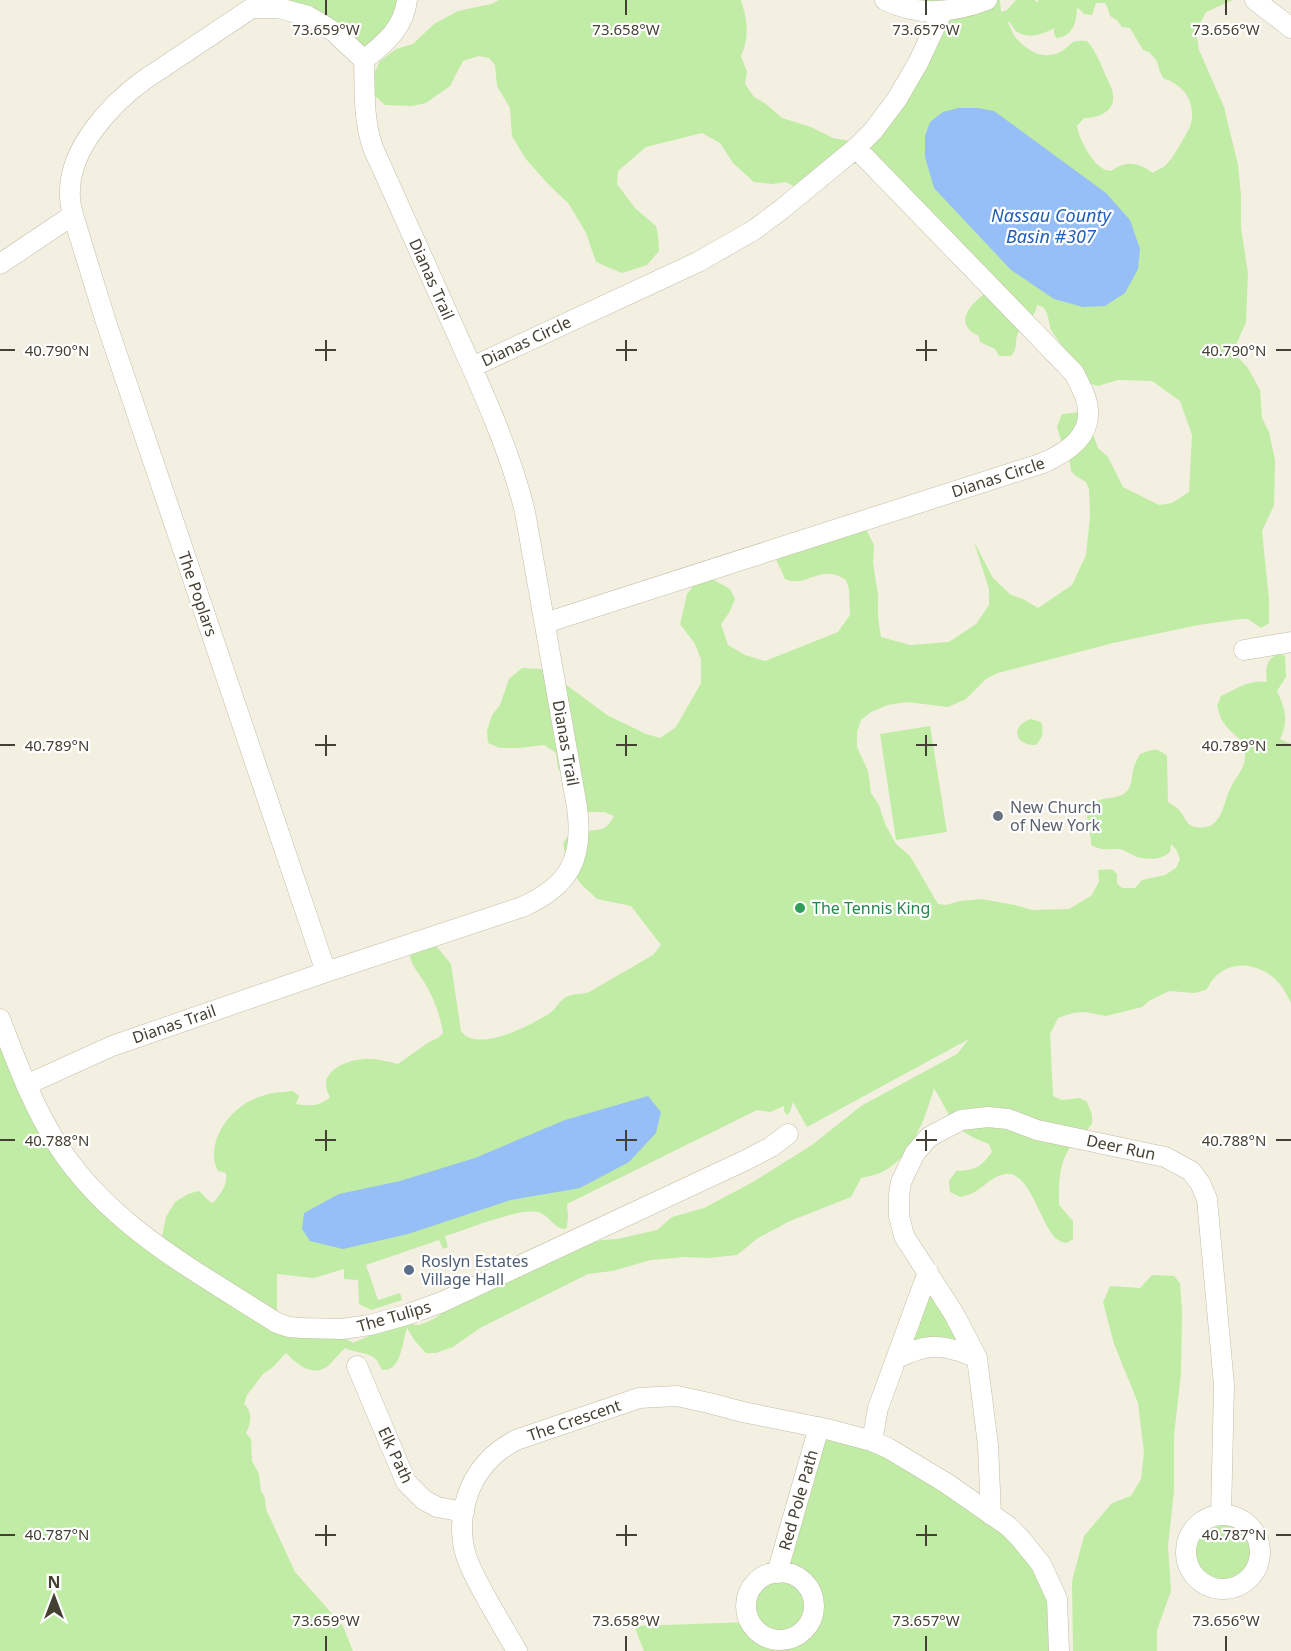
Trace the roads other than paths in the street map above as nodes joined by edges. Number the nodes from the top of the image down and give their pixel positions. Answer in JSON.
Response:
{"nodes":[{"id":1,"x":407,"y":0,"type":"edge"},
{"id":2,"x":885,"y":0,"type":"edge"},
{"id":3,"x":987,"y":0,"type":"edge"},
{"id":4,"x":1255,"y":0,"type":"edge"},
{"id":5,"x":259,"y":4,"type":"edge"},
{"id":6,"x":942,"y":12,"type":"junction"},
{"id":7,"x":1291,"y":28,"type":"edge"},
{"id":8,"x":364,"y":60,"type":"junction"},
{"id":9,"x":856,"y":148,"type":"junction"},
{"id":10,"x":73,"y":215,"type":"junction"},
{"id":11,"x":0,"y":264,"type":"edge"},
{"id":12,"x":472,"y":367,"type":"junction"},
{"id":13,"x":545,"y":623,"type":"junction"},
{"id":14,"x":1291,"y":642,"type":"edge"},
{"id":15,"x":1244,"y":650,"type":"dead end"},
{"id":16,"x":326,"y":972,"type":"junction"},
{"id":17,"x":0,"y":1019,"type":"edge"},
{"id":18,"x":26,"y":1085,"type":"junction"},
{"id":19,"x":788,"y":1134,"type":"dead end"},
{"id":20,"x":928,"y":1272,"type":"junction"},
{"id":21,"x":977,"y":1358,"type":"junction"},
{"id":22,"x":896,"y":1359,"type":"junction"},
{"id":23,"x":357,"y":1366,"type":"dead end"},
{"id":24,"x":819,"y":1427,"type":"junction"},
{"id":25,"x":872,"y":1441,"type":"junction"},
{"id":26,"x":464,"y":1512,"type":"junction"},
{"id":27,"x":991,"y":1515,"type":"junction"},
{"id":28,"x":1221,"y":1515,"type":"dead end"},
{"id":29,"x":777,"y":1573,"type":"dead end"},
{"id":30,"x":517,"y":1651,"type":"edge"},
{"id":31,"x":1059,"y":1651,"type":"edge"}],
"edges":[{"from":1,"to":8,"type":"street"},
{"from":2,"to":6,"type":"street"},
{"from":3,"to":6,"type":"street"},
{"from":4,"to":7,"type":"street"},
{"from":5,"to":8,"type":"street"},
{"from":5,"to":10,"type":"street"},
{"from":6,"to":9,"type":"street","name":"Dianas Circle"},
{"from":8,"to":12,"type":"street","name":"Dianas Trail"},
{"from":9,"to":12,"type":"street","name":"Dianas Circle"},
{"from":9,"to":13,"type":"street","name":"Dianas Circle"},
{"from":10,"to":11,"type":"street"},
{"from":10,"to":16,"type":"street","name":"The Poplars"},
{"from":12,"to":13,"type":"street","name":"Dianas Trail"},
{"from":13,"to":16,"type":"street","name":"Dianas Trail"},
{"from":14,"to":15,"type":"street"},
{"from":16,"to":18,"type":"street","name":"Dianas Trail"},
{"from":17,"to":18,"type":"street","name":"The Tulips"},
{"from":18,"to":19,"type":"street","name":"The Tulips"},
{"from":20,"to":21,"type":"street","name":"Deer Run"},
{"from":20,"to":22,"type":"street"},
{"from":20,"to":28,"type":"street","name":"Deer Run"},
{"from":21,"to":22,"type":"street"},
{"from":21,"to":27,"type":"street","name":"Deer Run"},
{"from":22,"to":25,"type":"street"},
{"from":23,"to":26,"type":"street","name":"Elk Path"},
{"from":24,"to":25,"type":"street","name":"The Crescent"},
{"from":24,"to":26,"type":"street","name":"The Crescent"},
{"from":24,"to":29,"type":"street","name":"Red Pole Path"},
{"from":25,"to":27,"type":"street"},
{"from":26,"to":30,"type":"street","name":"The Crescent"},
{"from":27,"to":31,"type":"street"}]}
